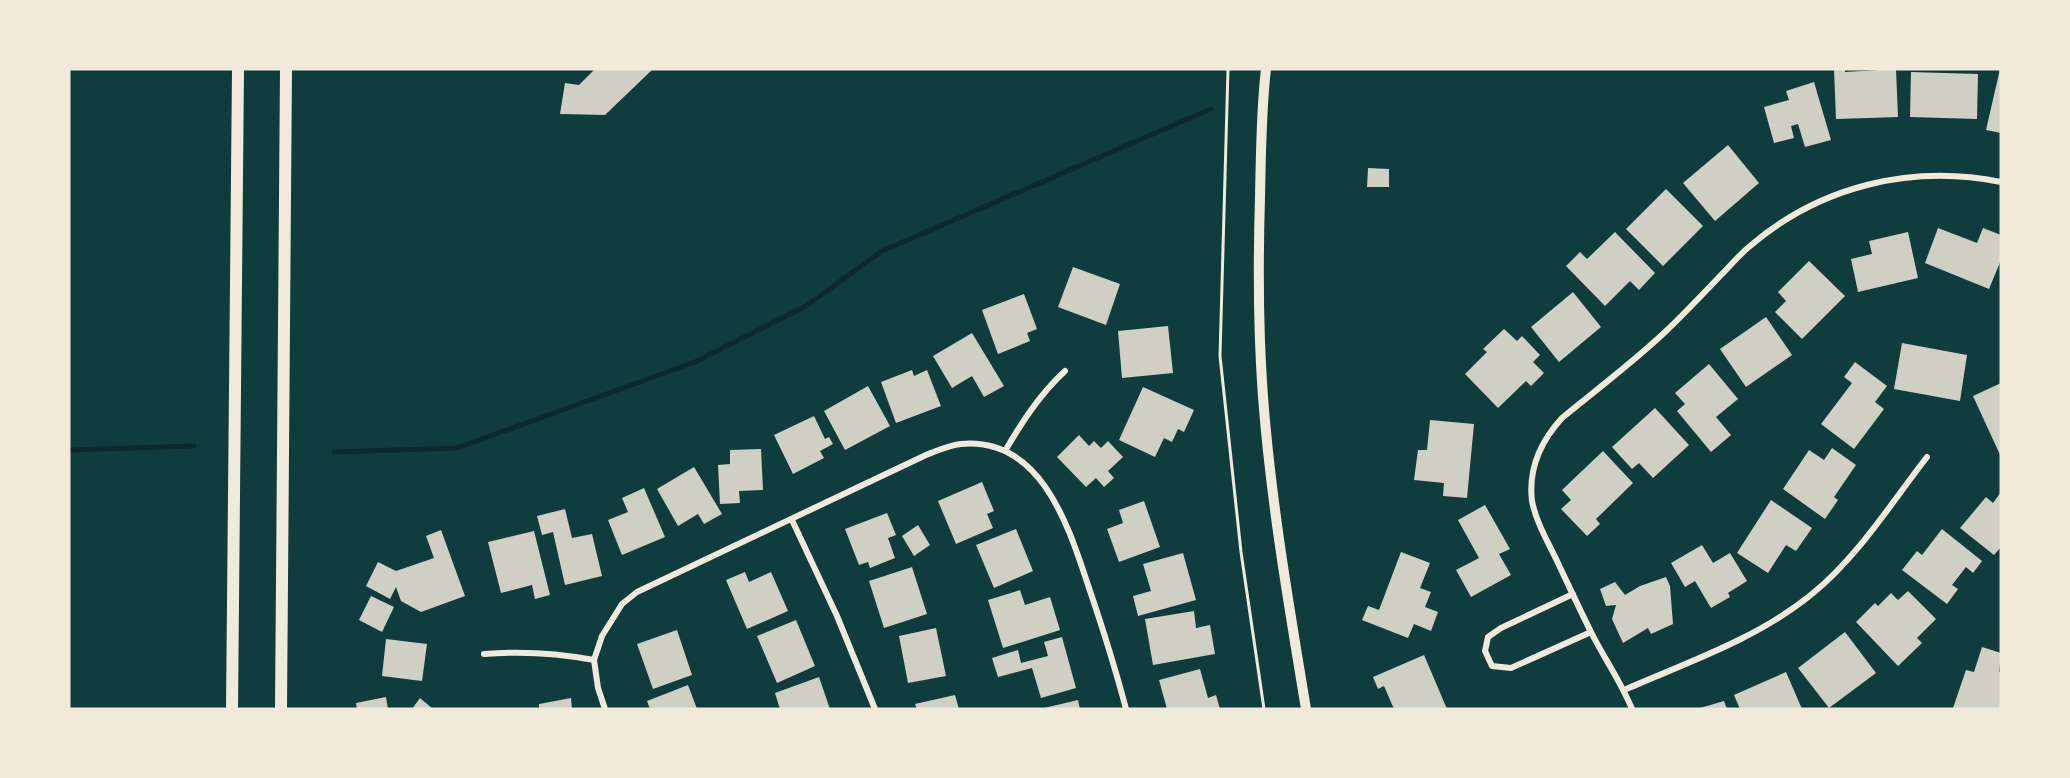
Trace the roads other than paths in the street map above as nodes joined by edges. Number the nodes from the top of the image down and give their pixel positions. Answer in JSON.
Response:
{"nodes":[{"id":1,"x":238,"y":69,"type":"edge"},
{"id":2,"x":285,"y":69,"type":"edge"},
{"id":3,"x":1266,"y":69,"type":"edge"},
{"id":4,"x":2001,"y":182,"type":"edge"},
{"id":5,"x":1065,"y":371,"type":"dead end"},
{"id":6,"x":1005,"y":451,"type":"junction"},
{"id":7,"x":1927,"y":457,"type":"dead end"},
{"id":8,"x":792,"y":520,"type":"junction"},
{"id":9,"x":1573,"y":594,"type":"junction"},
{"id":10,"x":1591,"y":632,"type":"junction"},
{"id":11,"x":484,"y":654,"type":"dead end"},
{"id":12,"x":594,"y":660,"type":"junction"},
{"id":13,"x":1624,"y":690,"type":"junction"},
{"id":14,"x":232,"y":709,"type":"edge"},
{"id":15,"x":281,"y":709,"type":"edge"},
{"id":16,"x":605,"y":709,"type":"edge"},
{"id":17,"x":875,"y":709,"type":"edge"},
{"id":18,"x":1126,"y":709,"type":"edge"},
{"id":19,"x":1306,"y":709,"type":"edge"},
{"id":20,"x":1632,"y":709,"type":"edge"}],
"edges":[{"from":1,"to":14,"type":"main road"},
{"from":2,"to":15,"type":"main road"},
{"from":3,"to":19,"type":"street"},
{"from":4,"to":9,"type":"street"},
{"from":5,"to":6,"type":"street"},
{"from":6,"to":8,"type":"street"},
{"from":6,"to":18,"type":"street"},
{"from":7,"to":13,"type":"street"},
{"from":8,"to":12,"type":"street"},
{"from":8,"to":17,"type":"street"},
{"from":9,"to":10,"type":"street"},
{"from":9,"to":10,"type":"street"},
{"from":10,"to":13,"type":"street"},
{"from":11,"to":12,"type":"street"},
{"from":12,"to":16,"type":"street"},
{"from":13,"to":20,"type":"street"}]}
